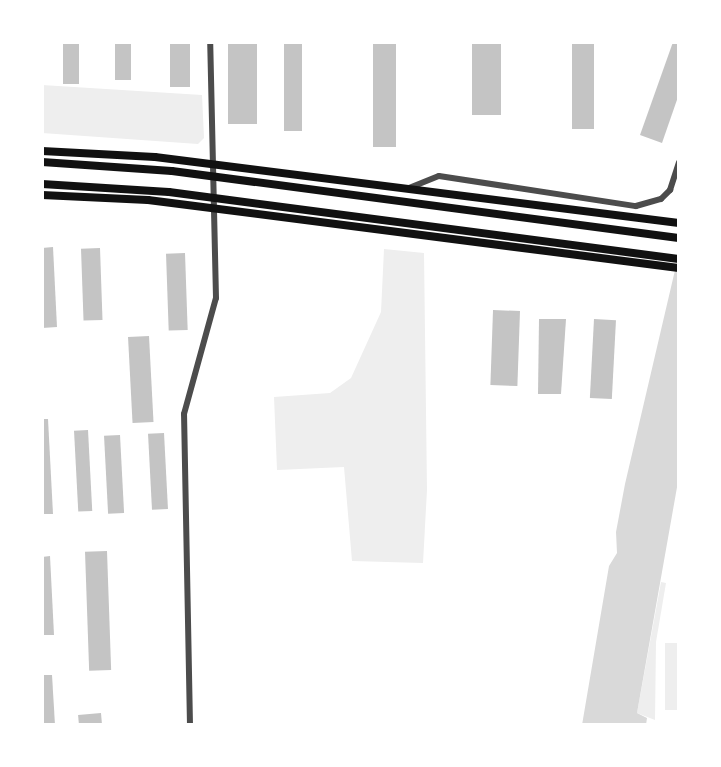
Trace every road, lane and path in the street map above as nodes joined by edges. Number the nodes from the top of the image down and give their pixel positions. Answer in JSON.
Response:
{"nodes":[{"id":1,"x":210,"y":42,"type":"edge"},
{"id":2,"x":42,"y":151,"type":"edge"},
{"id":3,"x":45,"y":162,"type":"edge"},
{"id":4,"x":679,"y":162,"type":"edge"},
{"id":5,"x":213,"y":164,"type":"junction"},
{"id":6,"x":42,"y":184,"type":"edge"},
{"id":7,"x":406,"y":189,"type":"junction"},
{"id":8,"x":42,"y":195,"type":"edge"},
{"id":9,"x":215,"y":208,"type":"junction"},
{"id":10,"x":677,"y":223,"type":"edge"},
{"id":11,"x":679,"y":238,"type":"edge"},
{"id":12,"x":679,"y":259,"type":"edge"},
{"id":13,"x":679,"y":268,"type":"edge"},
{"id":14,"x":190,"y":725,"type":"edge"}],
"edges":[{"from":1,"to":5,"type":"street"},
{"from":2,"to":5,"type":"main road"},
{"from":3,"to":11,"type":"main road"},
{"from":4,"to":7,"type":"street"},
{"from":5,"to":7,"type":"main road"},
{"from":5,"to":9,"type":"street"},
{"from":6,"to":12,"type":"main road"},
{"from":7,"to":10,"type":"main road"},
{"from":8,"to":9,"type":"main road"},
{"from":9,"to":13,"type":"main road"},
{"from":9,"to":14,"type":"street"}]}
